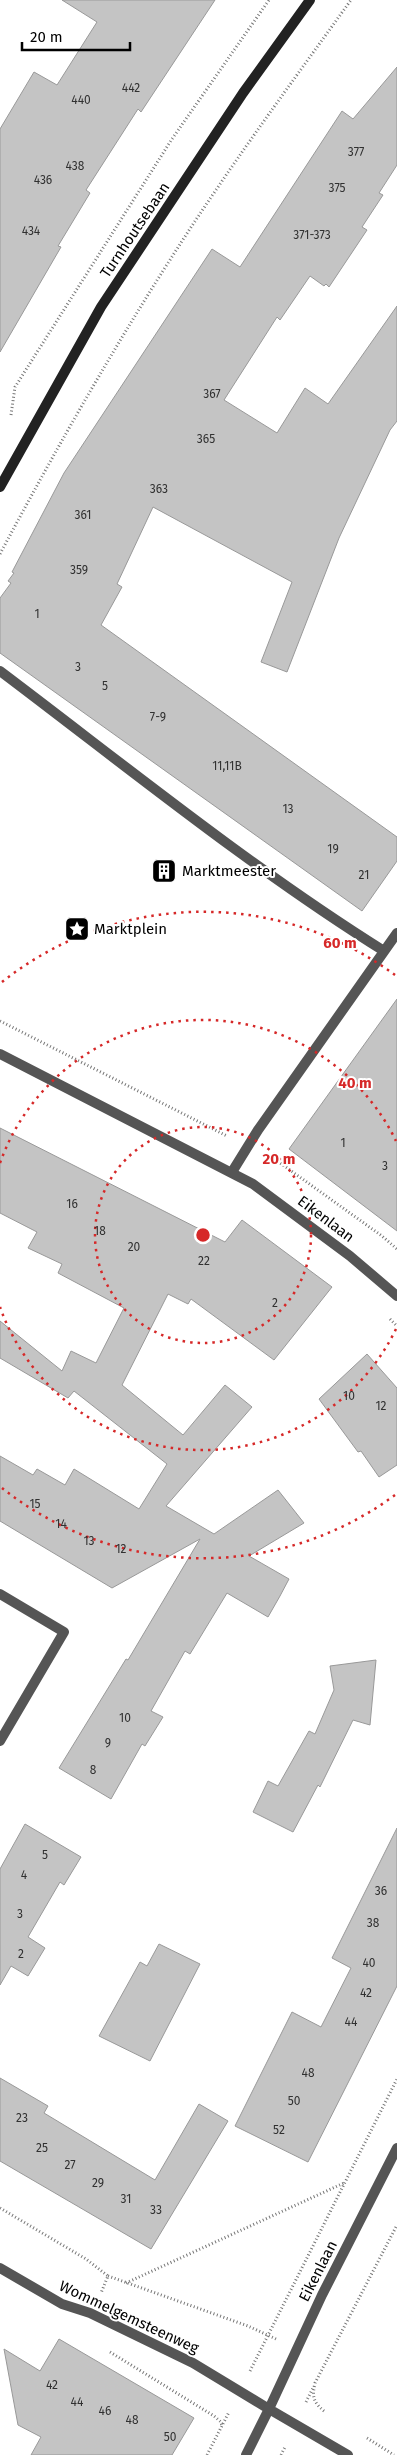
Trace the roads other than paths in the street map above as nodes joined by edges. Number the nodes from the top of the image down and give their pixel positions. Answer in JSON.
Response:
{"nodes":[{"id":1,"x":310,"y":0,"type":"edge"},
{"id":2,"x":0,"y":487,"type":"edge"},
{"id":3,"x":0,"y":671,"type":"edge"},
{"id":4,"x":397,"y":933,"type":"edge"},
{"id":5,"x":384,"y":951,"type":"junction"},
{"id":6,"x":0,"y":1054,"type":"edge"},
{"id":7,"x":232,"y":1172,"type":"junction"},
{"id":8,"x":397,"y":1296,"type":"edge"},
{"id":9,"x":0,"y":1594,"type":"edge"},
{"id":10,"x":0,"y":1741,"type":"edge"},
{"id":11,"x":397,"y":2148,"type":"edge"},
{"id":12,"x":0,"y":2268,"type":"edge"},
{"id":13,"x":269,"y":2409,"type":"junction"},
{"id":14,"x":246,"y":2455,"type":"edge"},
{"id":15,"x":348,"y":2455,"type":"edge"}],
"edges":[{"from":1,"to":2,"type":"main road","name":"Turnhoutsebaan"},
{"from":3,"to":5,"type":"street"},
{"from":4,"to":5,"type":"street"},
{"from":5,"to":7,"type":"street"},
{"from":6,"to":7,"type":"street"},
{"from":7,"to":8,"type":"street","name":"Eikenlaan"},
{"from":9,"to":10,"type":"street"},
{"from":11,"to":13,"type":"street","name":"Eikenlaan"},
{"from":12,"to":13,"type":"street","name":"Wommelgemsteenweg"},
{"from":13,"to":14,"type":"street","name":"Eikenlaan"},
{"from":13,"to":15,"type":"street","name":"Wommelgemsteenweg"}]}
